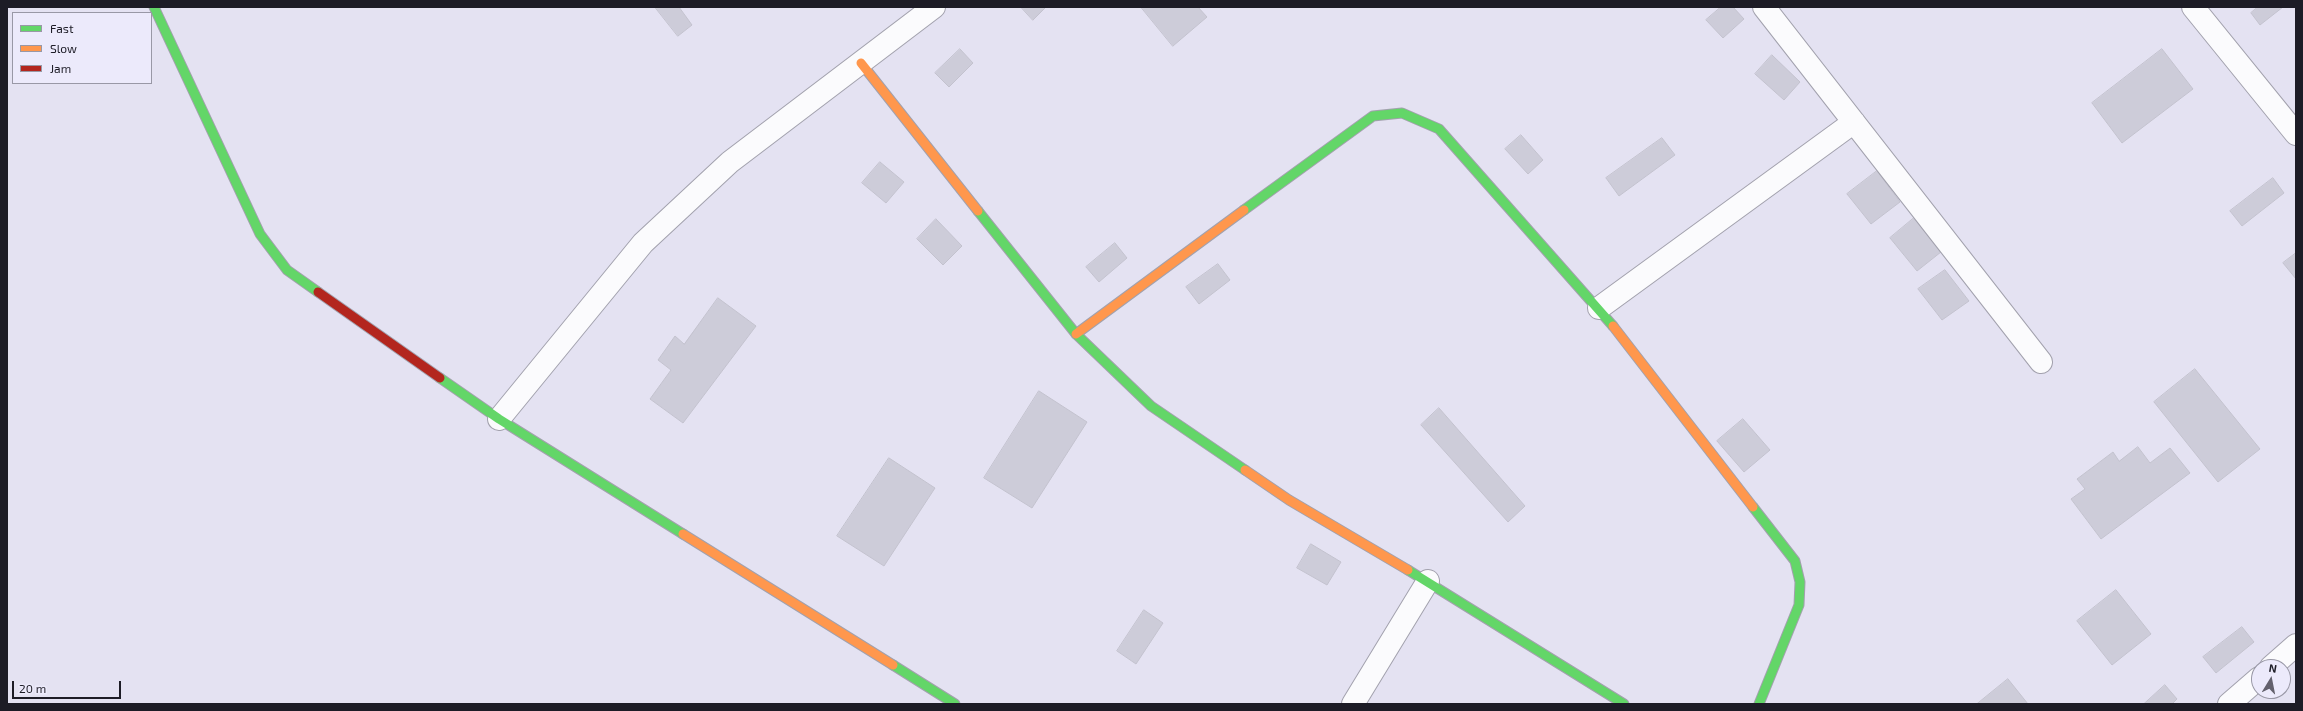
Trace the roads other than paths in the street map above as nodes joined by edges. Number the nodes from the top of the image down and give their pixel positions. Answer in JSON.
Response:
{"nodes":[{"id":1,"x":154,"y":7,"type":"edge"},
{"id":2,"x":934,"y":7,"type":"edge"},
{"id":3,"x":1764,"y":7,"type":"edge"},
{"id":4,"x":2193,"y":7,"type":"edge"},
{"id":5,"x":861,"y":63,"type":"junction"},
{"id":6,"x":1854,"y":122,"type":"junction"},
{"id":7,"x":2296,"y":134,"type":"edge"},
{"id":8,"x":1599,"y":308,"type":"junction"},
{"id":9,"x":1076,"y":334,"type":"junction"},
{"id":10,"x":2041,"y":362,"type":"dead end"},
{"id":11,"x":499,"y":419,"type":"junction"},
{"id":12,"x":1428,"y":581,"type":"junction"},
{"id":13,"x":2296,"y":645,"type":"edge"},
{"id":14,"x":2280,"y":659,"type":"edge"},
{"id":15,"x":2251,"y":685,"type":"edge"},
{"id":16,"x":955,"y":704,"type":"edge"},
{"id":17,"x":1353,"y":704,"type":"edge"},
{"id":18,"x":1624,"y":704,"type":"edge"},
{"id":19,"x":1759,"y":704,"type":"edge"},
{"id":20,"x":2229,"y":704,"type":"edge"}],
"edges":[{"from":1,"to":11,"type":"street"},
{"from":2,"to":5,"type":"street"},
{"from":3,"to":6,"type":"street"},
{"from":4,"to":7,"type":"street"},
{"from":5,"to":9,"type":"street"},
{"from":5,"to":11,"type":"street"},
{"from":6,"to":8,"type":"street"},
{"from":6,"to":10,"type":"street"},
{"from":8,"to":9,"type":"street"},
{"from":8,"to":19,"type":"street"},
{"from":9,"to":12,"type":"street"},
{"from":11,"to":16,"type":"street"},
{"from":12,"to":17,"type":"street"},
{"from":12,"to":18,"type":"street"},
{"from":13,"to":14,"type":"street"},
{"from":15,"to":20,"type":"street"}]}
